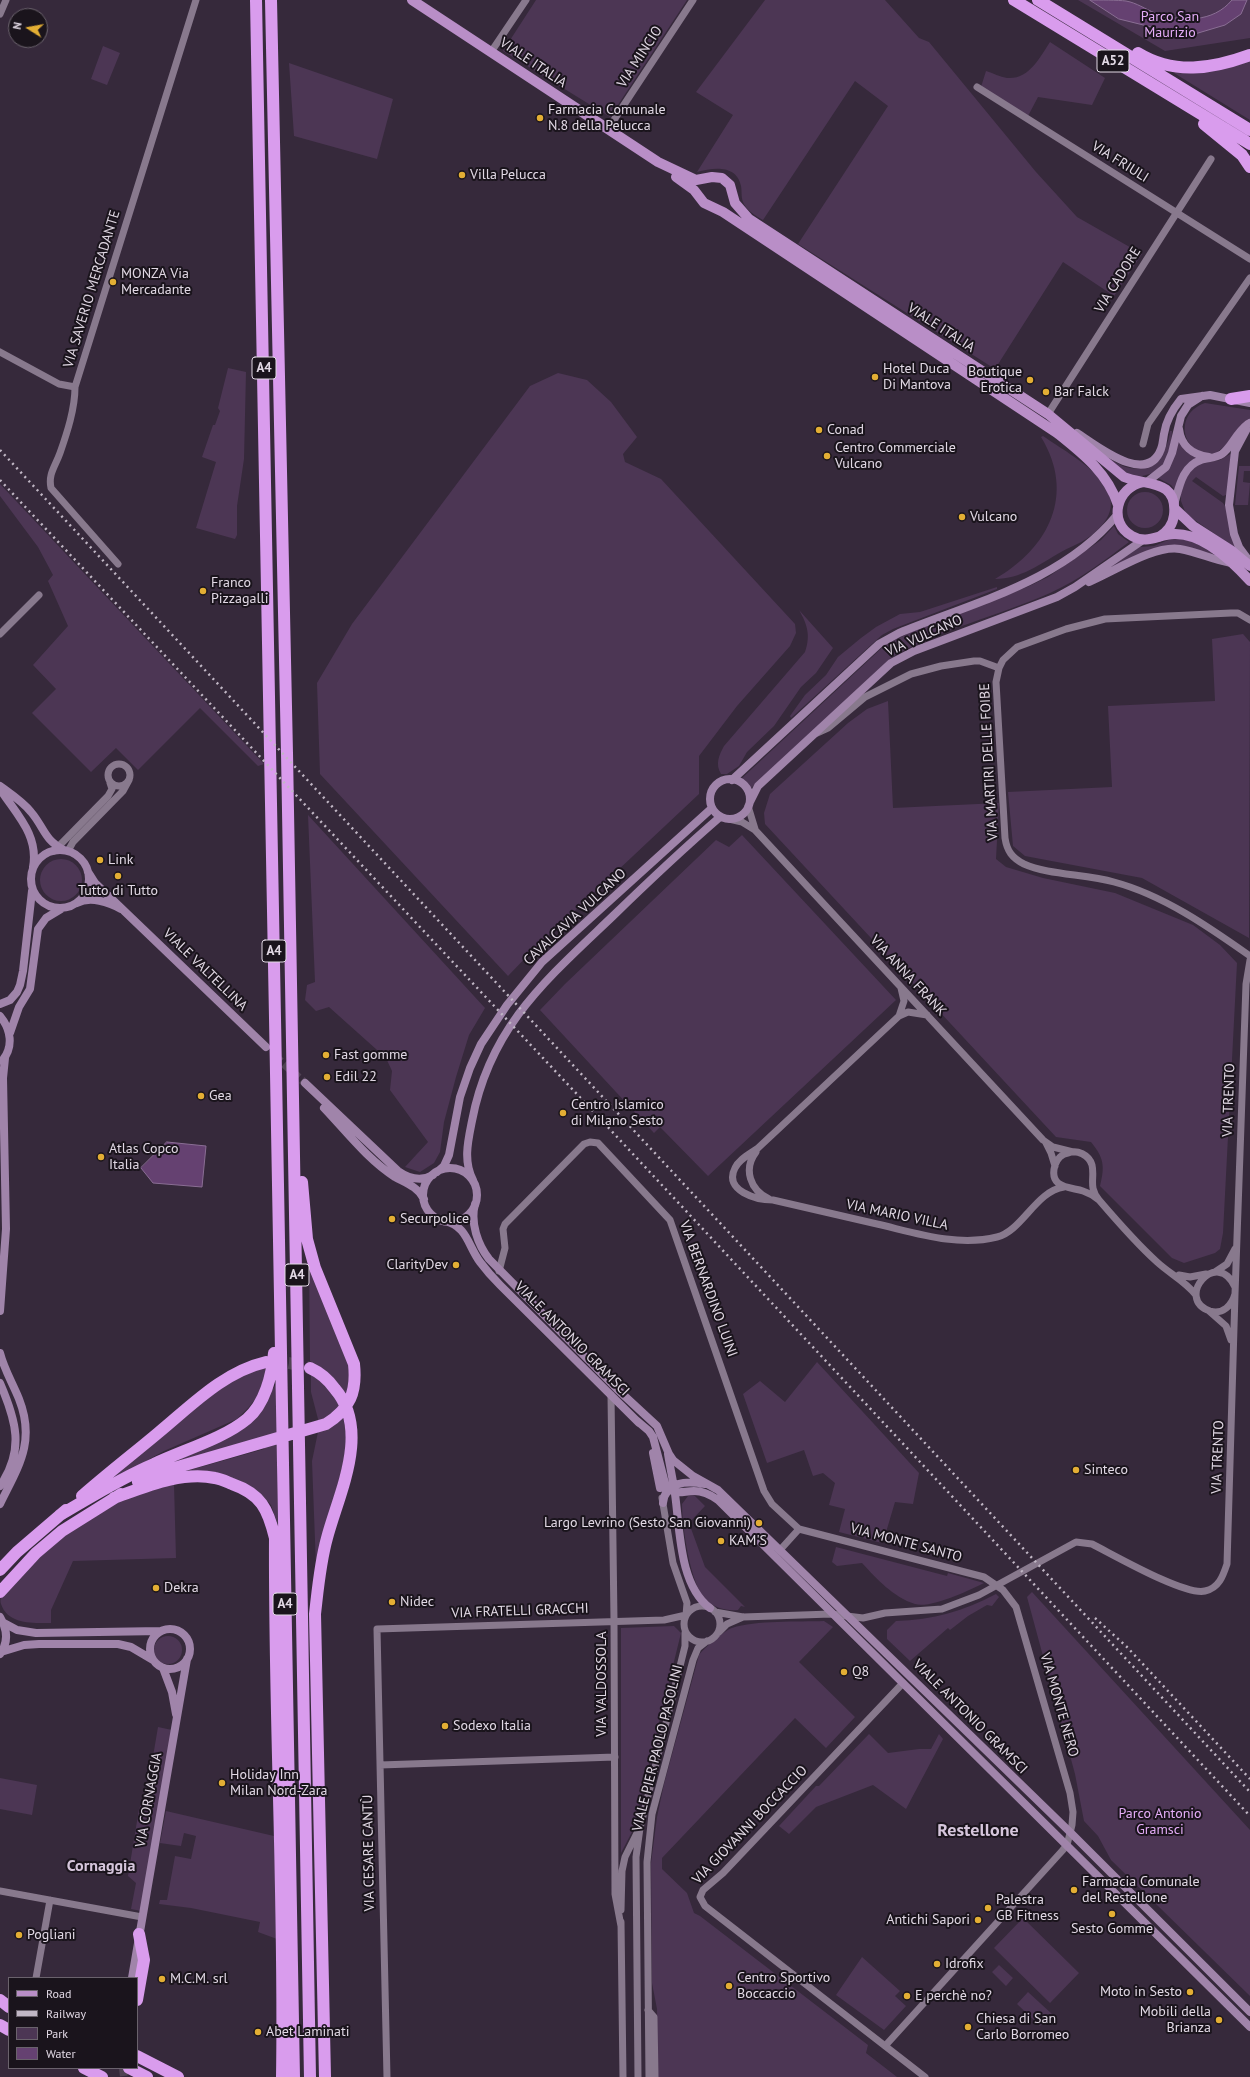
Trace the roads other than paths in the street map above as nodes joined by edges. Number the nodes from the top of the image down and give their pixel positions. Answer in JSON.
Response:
{"nodes":[{"id":1,"x":6,"y":0,"type":"edge"},
{"id":2,"x":196,"y":0,"type":"edge"},
{"id":3,"x":256,"y":0,"type":"edge"},
{"id":4,"x":272,"y":0,"type":"edge"},
{"id":5,"x":412,"y":0,"type":"edge"},
{"id":6,"x":526,"y":0,"type":"edge"},
{"id":7,"x":693,"y":0,"type":"edge"},
{"id":8,"x":1014,"y":0,"type":"edge"},
{"id":9,"x":1038,"y":0,"type":"edge"},
{"id":10,"x":1044,"y":0,"type":"edge"},
{"id":11,"x":0,"y":14,"type":"edge"},
{"id":12,"x":491,"y":52,"type":"junction"},
{"id":13,"x":1250,"y":55,"type":"edge"},
{"id":14,"x":977,"y":87,"type":"dead end"},
{"id":15,"x":1190,"y":108,"type":"junction"},
{"id":16,"x":608,"y":129,"type":"junction"},
{"id":17,"x":1250,"y":130,"type":"edge"},
{"id":18,"x":1250,"y":144,"type":"edge"},
{"id":19,"x":1211,"y":159,"type":"dead end"},
{"id":20,"x":658,"y":162,"type":"junction"},
{"id":21,"x":1250,"y":167,"type":"edge"},
{"id":22,"x":707,"y":179,"type":"junction"},
{"id":23,"x":731,"y":190,"type":"junction"},
{"id":24,"x":701,"y":198,"type":"junction"},
{"id":25,"x":715,"y":208,"type":"junction"},
{"id":26,"x":1176,"y":212,"type":"junction"},
{"id":27,"x":1250,"y":259,"type":"edge"},
{"id":28,"x":1250,"y":278,"type":"edge"},
{"id":29,"x":0,"y":352,"type":"edge"},
{"id":30,"x":75,"y":387,"type":"junction"},
{"id":31,"x":1204,"y":395,"type":"junction"},
{"id":32,"x":1250,"y":396,"type":"edge"},
{"id":33,"x":1231,"y":399,"type":"junction"},
{"id":34,"x":1250,"y":403,"type":"edge"},
{"id":35,"x":1048,"y":414,"type":"junction"},
{"id":36,"x":1057,"y":421,"type":"junction"},
{"id":37,"x":1250,"y":423,"type":"edge"},
{"id":38,"x":1178,"y":424,"type":"junction"},
{"id":39,"x":1143,"y":444,"type":"dead end"},
{"id":40,"x":1212,"y":457,"type":"junction"},
{"id":41,"x":1145,"y":482,"type":"junction"},
{"id":42,"x":1175,"y":507,"type":"junction"},
{"id":43,"x":1118,"y":510,"type":"junction"},
{"id":44,"x":1159,"y":537,"type":"junction"},
{"id":45,"x":1143,"y":540,"type":"junction"},
{"id":46,"x":1250,"y":562,"type":"edge"},
{"id":47,"x":1231,"y":563,"type":"junction"},
{"id":48,"x":118,"y":564,"type":"dead end"},
{"id":49,"x":1250,"y":566,"type":"edge"},
{"id":50,"x":1250,"y":581,"type":"edge"},
{"id":51,"x":1075,"y":587,"type":"junction"},
{"id":52,"x":39,"y":595,"type":"dead end"},
{"id":53,"x":1250,"y":620,"type":"edge"},
{"id":54,"x":0,"y":634,"type":"edge"},
{"id":55,"x":999,"y":668,"type":"junction"},
{"id":56,"x":812,"y":736,"type":"junction"},
{"id":57,"x":129,"y":780,"type":"junction"},
{"id":58,"x":732,"y":780,"type":"junction"},
{"id":59,"x":110,"y":783,"type":"junction"},
{"id":60,"x":0,"y":786,"type":"edge"},
{"id":61,"x":0,"y":789,"type":"edge"},
{"id":62,"x":749,"y":804,"type":"junction"},
{"id":63,"x":712,"y":808,"type":"junction"},
{"id":64,"x":720,"y":817,"type":"junction"},
{"id":65,"x":729,"y":819,"type":"junction"},
{"id":66,"x":755,"y":830,"type":"junction"},
{"id":67,"x":56,"y":849,"type":"junction"},
{"id":68,"x":68,"y":851,"type":"junction"},
{"id":69,"x":32,"y":871,"type":"junction"},
{"id":70,"x":88,"y":872,"type":"junction"},
{"id":71,"x":31,"y":886,"type":"junction"},
{"id":72,"x":76,"y":903,"type":"junction"},
{"id":73,"x":62,"y":908,"type":"junction"},
{"id":74,"x":126,"y":912,"type":"junction"},
{"id":75,"x":1250,"y":956,"type":"edge"},
{"id":76,"x":1250,"y":960,"type":"edge"},
{"id":77,"x":900,"y":986,"type":"junction"},
{"id":78,"x":0,"y":1004,"type":"edge"},
{"id":79,"x":926,"y":1015,"type":"junction"},
{"id":80,"x":0,"y":1016,"type":"edge"},
{"id":81,"x":899,"y":1016,"type":"junction"},
{"id":82,"x":10,"y":1033,"type":"junction"},
{"id":83,"x":266,"y":1047,"type":"dead end"},
{"id":84,"x":2,"y":1060,"type":"edge"},
{"id":85,"x":277,"y":1130,"type":"junction"},
{"id":86,"x":1043,"y":1140,"type":"junction"},
{"id":87,"x":294,"y":1148,"type":"junction"},
{"id":88,"x":758,"y":1148,"type":"junction"},
{"id":89,"x":1073,"y":1152,"type":"junction"},
{"id":90,"x":1055,"y":1169,"type":"junction"},
{"id":91,"x":435,"y":1173,"type":"junction"},
{"id":92,"x":1091,"y":1176,"type":"junction"},
{"id":93,"x":473,"y":1180,"type":"junction"},
{"id":94,"x":1064,"y":1187,"type":"junction"},
{"id":95,"x":1076,"y":1189,"type":"junction"},
{"id":96,"x":1048,"y":1193,"type":"junction"},
{"id":97,"x":773,"y":1200,"type":"junction"},
{"id":98,"x":1099,"y":1200,"type":"junction"},
{"id":99,"x":425,"y":1201,"type":"junction"},
{"id":100,"x":475,"y":1204,"type":"junction"},
{"id":101,"x":445,"y":1221,"type":"junction"},
{"id":102,"x":1237,"y":1242,"type":"junction"},
{"id":103,"x":499,"y":1271,"type":"junction"},
{"id":104,"x":1212,"y":1273,"type":"junction"},
{"id":105,"x":1172,"y":1274,"type":"junction"},
{"id":106,"x":1235,"y":1291,"type":"junction"},
{"id":107,"x":1196,"y":1295,"type":"junction"},
{"id":108,"x":1207,"y":1310,"type":"junction"},
{"id":109,"x":0,"y":1311,"type":"edge"},
{"id":110,"x":1234,"y":1351,"type":"junction"},
{"id":111,"x":0,"y":1353,"type":"edge"},
{"id":112,"x":266,"y":1362,"type":"tunnel mouth"},
{"id":113,"x":310,"y":1368,"type":"tunnel mouth"},
{"id":114,"x":0,"y":1383,"type":"edge"},
{"id":115,"x":611,"y":1395,"type":"junction"},
{"id":116,"x":667,"y":1449,"type":"junction"},
{"id":117,"x":0,"y":1486,"type":"edge"},
{"id":118,"x":669,"y":1488,"type":"junction"},
{"id":119,"x":718,"y":1490,"type":"junction"},
{"id":120,"x":114,"y":1498,"type":"junction"},
{"id":121,"x":663,"y":1503,"type":"joint"},
{"id":122,"x":0,"y":1504,"type":"edge"},
{"id":123,"x":60,"y":1515,"type":"junction"},
{"id":124,"x":799,"y":1529,"type":"junction"},
{"id":125,"x":780,"y":1550,"type":"junction"},
{"id":126,"x":0,"y":1570,"type":"edge"},
{"id":127,"x":1003,"y":1590,"type":"joint"},
{"id":128,"x":0,"y":1592,"type":"edge"},
{"id":129,"x":712,"y":1610,"type":"junction"},
{"id":130,"x":831,"y":1614,"type":"junction"},
{"id":131,"x":686,"y":1615,"type":"junction"},
{"id":132,"x":847,"y":1615,"type":"junction"},
{"id":133,"x":742,"y":1617,"type":"junction"},
{"id":134,"x":2,"y":1620,"type":"edge"},
{"id":135,"x":614,"y":1620,"type":"junction"},
{"id":136,"x":664,"y":1620,"type":"junction"},
{"id":137,"x":377,"y":1629,"type":"joint"},
{"id":138,"x":685,"y":1630,"type":"junction"},
{"id":139,"x":161,"y":1631,"type":"junction"},
{"id":140,"x":717,"y":1634,"type":"junction"},
{"id":141,"x":707,"y":1642,"type":"junction"},
{"id":142,"x":1,"y":1653,"type":"edge"},
{"id":143,"x":187,"y":1659,"type":"junction"},
{"id":144,"x":153,"y":1660,"type":"junction"},
{"id":145,"x":163,"y":1668,"type":"junction"},
{"id":146,"x":903,"y":1683,"type":"junction"},
{"id":147,"x":177,"y":1718,"type":"junction"},
{"id":148,"x":615,"y":1757,"type":"junction"},
{"id":149,"x":380,"y":1765,"type":"junction"},
{"id":150,"x":640,"y":1828,"type":"junction"},
{"id":151,"x":1071,"y":1833,"type":"junction"},
{"id":152,"x":1066,"y":1845,"type":"junction"},
{"id":153,"x":615,"y":1854,"type":"joint"},
{"id":154,"x":0,"y":1891,"type":"edge"},
{"id":155,"x":50,"y":1900,"type":"junction"},
{"id":156,"x":142,"y":1917,"type":"junction"},
{"id":157,"x":621,"y":1926,"type":"junction"},
{"id":158,"x":139,"y":1934,"type":"junction"},
{"id":159,"x":36,"y":1977,"type":"edge"},
{"id":160,"x":132,"y":1977,"type":"edge"},
{"id":161,"x":138,"y":1994,"type":"edge"},
{"id":162,"x":0,"y":2000,"type":"edge"},
{"id":163,"x":8,"y":2006,"type":"edge"},
{"id":164,"x":648,"y":2010,"type":"junction"},
{"id":165,"x":1250,"y":2012,"type":"edge"},
{"id":166,"x":1250,"y":2027,"type":"edge"},
{"id":167,"x":885,"y":2046,"type":"junction"},
{"id":168,"x":138,"y":2057,"type":"edge"},
{"id":169,"x":131,"y":2069,"type":"edge"},
{"id":170,"x":147,"y":2077,"type":"edge"},
{"id":171,"x":178,"y":2077,"type":"edge"},
{"id":172,"x":282,"y":2077,"type":"edge"},
{"id":173,"x":294,"y":2077,"type":"edge"},
{"id":174,"x":310,"y":2077,"type":"edge"},
{"id":175,"x":325,"y":2077,"type":"edge"},
{"id":176,"x":387,"y":2077,"type":"edge"},
{"id":177,"x":623,"y":2077,"type":"edge"},
{"id":178,"x":638,"y":2077,"type":"edge"},
{"id":179,"x":649,"y":2077,"type":"edge"},
{"id":180,"x":655,"y":2077,"type":"edge"},
{"id":181,"x":925,"y":2077,"type":"edge"}],
"edges":[{"from":1,"to":11,"type":"street"},
{"from":2,"to":30,"type":"street","name":"VIA SAVERIO MERCADANTE"},
{"from":3,"to":85,"type":"highway","number":"A4"},
{"from":4,"to":87,"type":"highway","number":"A4"},
{"from":5,"to":12,"type":"main road","name":"VIALE ITALIA"},
{"from":6,"to":12,"type":"street"},
{"from":7,"to":16,"type":"street","name":"VIA MINCIO"},
{"from":8,"to":15,"type":"highway","number":"A52"},
{"from":9,"to":17,"type":"highway","number":"A52"},
{"from":10,"to":13,"type":"highway"},
{"from":12,"to":16,"type":"main road","name":"VIALE ITALIA"},
{"from":14,"to":26,"type":"street","name":"VIA FRIULI"},
{"from":15,"to":18,"type":"highway","number":"A52"},
{"from":15,"to":21,"type":"highway"},
{"from":16,"to":20,"type":"main road","name":"VIALE ITALIA"},
{"from":19,"to":26,"type":"street","name":"VIA CADORE"},
{"from":20,"to":22,"type":"main road","name":"VIALE ITALIA"},
{"from":20,"to":24,"type":"main road","name":"VIALE ITALIA"},
{"from":22,"to":23,"type":"main road","name":"VIALE ITALIA"},
{"from":22,"to":24,"type":"main road"},
{"from":23,"to":25,"type":"main road"},
{"from":23,"to":35,"type":"main road","name":"VIALE ITALIA"},
{"from":24,"to":25,"type":"main road","name":"VIALE ITALIA"},
{"from":25,"to":43,"type":"main road","name":"VIALE ITALIA"},
{"from":26,"to":27,"type":"street","name":"VIA FRIULI"},
{"from":26,"to":35,"type":"street","name":"VIA CADORE"},
{"from":28,"to":39,"type":"street"},
{"from":29,"to":30,"type":"street"},
{"from":30,"to":48,"type":"street","name":"VIA SAVERIO MERCADANTE"},
{"from":31,"to":33,"type":"main road"},
{"from":31,"to":36,"type":"main road"},
{"from":31,"to":38,"type":"main road"},
{"from":32,"to":33,"type":"highway"},
{"from":33,"to":34,"type":"main road"},
{"from":35,"to":36,"type":"main road","name":"VIALE ITALIA"},
{"from":36,"to":41,"type":"main road","name":"VIALE ITALIA"},
{"from":37,"to":40,"type":"main road"},
{"from":37,"to":46,"type":"main road"},
{"from":38,"to":40,"type":"main road"},
{"from":38,"to":41,"type":"main road"},
{"from":40,"to":42,"type":"main road"},
{"from":41,"to":42,"type":"main road","name":"VIALE ITALIA"},
{"from":41,"to":43,"type":"main road"},
{"from":42,"to":44,"type":"main road"},
{"from":42,"to":49,"type":"main road","name":"VIALE ITALIA"},
{"from":43,"to":45,"type":"main road","name":"VIALE ITALIA"},
{"from":43,"to":58,"type":"main road","name":"VIA VULCANO"},
{"from":44,"to":45,"type":"main road"},
{"from":44,"to":47,"type":"main road"},
{"from":45,"to":51,"type":"main road","name":"VIA VULCANO"},
{"from":47,"to":50,"type":"main road"},
{"from":47,"to":51,"type":"main road"},
{"from":51,"to":56,"type":"main road","name":"VIA VULCANO"},
{"from":52,"to":54,"type":"street"},
{"from":53,"to":55,"type":"street","name":"VIA MARTIRI DELLE FOIBE"},
{"from":55,"to":56,"type":"street","name":"VIA MARTIRI DELLE FOIBE"},
{"from":55,"to":75,"type":"street","name":"VIA MARTIRI DELLE FOIBE"},
{"from":56,"to":62,"type":"main road","name":"VIA VULCANO"},
{"from":57,"to":59,"type":"street"},
{"from":57,"to":59,"type":"street"},
{"from":57,"to":68,"type":"street"},
{"from":58,"to":62,"type":"main road"},
{"from":58,"to":63,"type":"main road"},
{"from":59,"to":67,"type":"street"},
{"from":60,"to":67,"type":"main road"},
{"from":61,"to":69,"type":"main road"},
{"from":62,"to":65,"type":"main road"},
{"from":62,"to":66,"type":"street","name":"VIA ANNA FRANK"},
{"from":63,"to":64,"type":"main road"},
{"from":63,"to":91,"type":"main road","name":"CAVALCAVIA VULCANO"},
{"from":64,"to":65,"type":"main road"},
{"from":64,"to":93,"type":"main road","name":"CAVALCAVIA VULCANO"},
{"from":65,"to":66,"type":"street","name":"VIA ANNA FRANK"},
{"from":66,"to":77,"type":"street","name":"VIA ANNA FRANK"},
{"from":67,"to":68,"type":"main road"},
{"from":67,"to":69,"type":"main road"},
{"from":68,"to":70,"type":"main road"},
{"from":69,"to":71,"type":"main road"},
{"from":70,"to":72,"type":"main road"},
{"from":70,"to":74,"type":"main road","name":"VIALE VALTELLINA"},
{"from":71,"to":73,"type":"main road"},
{"from":71,"to":78,"type":"main road"},
{"from":72,"to":73,"type":"main road"},
{"from":72,"to":74,"type":"main road","name":"VIALE VALTELLINA"},
{"from":73,"to":82,"type":"main road"},
{"from":74,"to":83,"type":"main road","name":"VIALE VALTELLINA"},
{"from":76,"to":102,"type":"street","name":"VIA TRENTO"},
{"from":77,"to":79,"type":"street","name":"VIA ANNA FRANK"},
{"from":77,"to":81,"type":"street"},
{"from":79,"to":81,"type":"street"},
{"from":79,"to":86,"type":"street","name":"VIA ANNA FRANK"},
{"from":80,"to":82,"type":"main road"},
{"from":81,"to":88,"type":"street","name":"VIA MARIO VILLA"},
{"from":82,"to":84,"type":"main road"},
{"from":84,"to":109,"type":"main road"},
{"from":85,"to":123,"type":"highway"},
{"from":85,"to":173,"type":"highway","number":"A4"},
{"from":86,"to":89,"type":"street","name":"VIA ANNA FRANK"},
{"from":86,"to":90,"type":"street","name":"VIA ANNA FRANK"},
{"from":87,"to":120,"type":"highway"},
{"from":87,"to":174,"type":"highway","number":"A4"},
{"from":88,"to":97,"type":"street","name":"VIA MARIO VILLA"},
{"from":88,"to":97,"type":"street","name":"VIA MARIO VILLA"},
{"from":89,"to":90,"type":"street"},
{"from":89,"to":92,"type":"street"},
{"from":90,"to":94,"type":"street"},
{"from":90,"to":96,"type":"street","name":"VIA MARIO VILLA"},
{"from":91,"to":93,"type":"main road"},
{"from":91,"to":99,"type":"main road"},
{"from":91,"to":99,"type":"main road"},
{"from":92,"to":95,"type":"street"},
{"from":92,"to":98,"type":"street"},
{"from":93,"to":100,"type":"main road"},
{"from":94,"to":95,"type":"street"},
{"from":94,"to":96,"type":"street","name":"VIA MARIO VILLA"},
{"from":95,"to":98,"type":"street"},
{"from":96,"to":97,"type":"street","name":"VIA MARIO VILLA"},
{"from":98,"to":105,"type":"street"},
{"from":99,"to":101,"type":"main road"},
{"from":100,"to":101,"type":"main road"},
{"from":100,"to":103,"type":"main road","name":"VIALE ANTONIO GRAMSCI"},
{"from":101,"to":115,"type":"main road","name":"VIALE ANTONIO GRAMSCI"},
{"from":102,"to":104,"type":"street","name":"VIA TRENTO"},
{"from":102,"to":106,"type":"street","name":"VIA TRENTO"},
{"from":103,"to":116,"type":"main road","name":"VIALE ANTONIO GRAMSCI"},
{"from":103,"to":124,"type":"street","name":"VIA BERNARDINO LUINI"},
{"from":104,"to":105,"type":"street"},
{"from":104,"to":106,"type":"street"},
{"from":104,"to":107,"type":"street","name":"VIA TRENTO"},
{"from":105,"to":107,"type":"street"},
{"from":106,"to":108,"type":"street"},
{"from":106,"to":110,"type":"street","name":"VIA TRENTO"},
{"from":107,"to":108,"type":"street","name":"VIA TRENTO"},
{"from":108,"to":110,"type":"street","name":"VIA TRENTO"},
{"from":110,"to":132,"type":"street","name":"VIA TRENTO"},
{"from":111,"to":122,"type":"main road"},
{"from":112,"to":123,"type":"highway"},
{"from":113,"to":175,"type":"highway"},
{"from":114,"to":117,"type":"main road"},
{"from":115,"to":118,"type":"main road","name":"VIALE ANTONIO GRAMSCI"},
{"from":115,"to":135,"type":"street","name":"VIA VALDOSSOLA"},
{"from":116,"to":118,"type":"main road","name":"VIALE ANTONIO GRAMSCI"},
{"from":116,"to":119,"type":"main road","name":"VIALE ANTONIO GRAMSCI"},
{"from":118,"to":119,"type":"main road"},
{"from":118,"to":121,"type":"main road"},
{"from":118,"to":129,"type":"main road"},
{"from":118,"to":130,"type":"main road","name":"VIALE ANTONIO GRAMSCI"},
{"from":119,"to":125,"type":"main road","name":"VIALE ANTONIO GRAMSCI"},
{"from":120,"to":128,"type":"highway"},
{"from":120,"to":172,"type":"highway"},
{"from":121,"to":131,"type":"street"},
{"from":123,"to":126,"type":"highway"},
{"from":124,"to":125,"type":"street"},
{"from":124,"to":127,"type":"street","name":"VIA MONTE SANTO"},
{"from":125,"to":132,"type":"main road","name":"VIALE ANTONIO GRAMSCI"},
{"from":127,"to":151,"type":"street","name":"VIA MONTE NERO"},
{"from":129,"to":131,"type":"street"},
{"from":129,"to":133,"type":"street"},
{"from":129,"to":140,"type":"street"},
{"from":130,"to":132,"type":"street"},
{"from":130,"to":133,"type":"street"},
{"from":130,"to":146,"type":"main road","name":"VIALE ANTONIO GRAMSCI"},
{"from":131,"to":136,"type":"street","name":"VIA FRATELLI GRACCHI"},
{"from":131,"to":138,"type":"street"},
{"from":132,"to":151,"type":"main road","name":"VIALE ANTONIO GRAMSCI"},
{"from":133,"to":140,"type":"street"},
{"from":134,"to":139,"type":"main road"},
{"from":134,"to":142,"type":"main road"},
{"from":135,"to":136,"type":"street","name":"VIA FRATELLI GRACCHI"},
{"from":135,"to":137,"type":"street","name":"VIA FRATELLI GRACCHI"},
{"from":135,"to":148,"type":"street","name":"VIA VALDOSSOLA"},
{"from":136,"to":138,"type":"street","name":"VIA FRATELLI GRACCHI"},
{"from":137,"to":149,"type":"street","name":"VIA CESARE CANTÙ"},
{"from":138,"to":141,"type":"street"},
{"from":138,"to":150,"type":"street","name":"VIALE PIER PAOLO PASOLINI"},
{"from":139,"to":143,"type":"main road"},
{"from":139,"to":144,"type":"main road"},
{"from":140,"to":141,"type":"street"},
{"from":141,"to":164,"type":"street","name":"VIALE PIER PAOLO PASOLINI"},
{"from":142,"to":144,"type":"main road"},
{"from":143,"to":145,"type":"main road"},
{"from":143,"to":147,"type":"main road","name":"VIA CORNAGGIA"},
{"from":144,"to":145,"type":"main road"},
{"from":145,"to":147,"type":"main road","name":"VIA CORNAGGIA"},
{"from":146,"to":152,"type":"main road","name":"VIALE ANTONIO GRAMSCI"},
{"from":146,"to":167,"type":"street","name":"VIA GIOVANNI BOCCACCIO"},
{"from":147,"to":156,"type":"main road","name":"VIA CORNAGGIA"},
{"from":148,"to":149,"type":"street"},
{"from":148,"to":153,"type":"street","name":"VIA VALDOSSOLA"},
{"from":149,"to":176,"type":"street","name":"VIA CESARE CANTÙ"},
{"from":150,"to":157,"type":"street","name":"VIALE PIER PAOLO PASOLINI"},
{"from":150,"to":178,"type":"street","name":"VIALE PIER PAOLO PASOLINI"},
{"from":151,"to":152,"type":"street","name":"VIA MONTE NERO"},
{"from":151,"to":165,"type":"main road","name":"VIALE ANTONIO GRAMSCI"},
{"from":152,"to":166,"type":"main road","name":"VIALE ANTONIO GRAMSCI"},
{"from":152,"to":167,"type":"street","name":"VIA MONTE NERO"},
{"from":153,"to":157,"type":"street","name":"VIALE PIER PAOLO PASOLINI"},
{"from":154,"to":155,"type":"street"},
{"from":155,"to":156,"type":"street"},
{"from":155,"to":159,"type":"street"},
{"from":156,"to":158,"type":"main road","name":"VIA CORNAGGIA"},
{"from":157,"to":177,"type":"street","name":"VIALE PIER PAOLO PASOLINI"},
{"from":158,"to":160,"type":"main road","name":"VIA CORNAGGIA"},
{"from":158,"to":161,"type":"highway"},
{"from":162,"to":163,"type":"highway"},
{"from":164,"to":179,"type":"street","name":"VIALE PIER PAOLO PASOLINI"},
{"from":164,"to":180,"type":"street","name":"VIALE PIER PAOLO PASOLINI"},
{"from":167,"to":181,"type":"street","name":"VIA GIOVANNI BOCCACCIO"},
{"from":168,"to":171,"type":"highway"},
{"from":169,"to":170,"type":"highway"}]}
